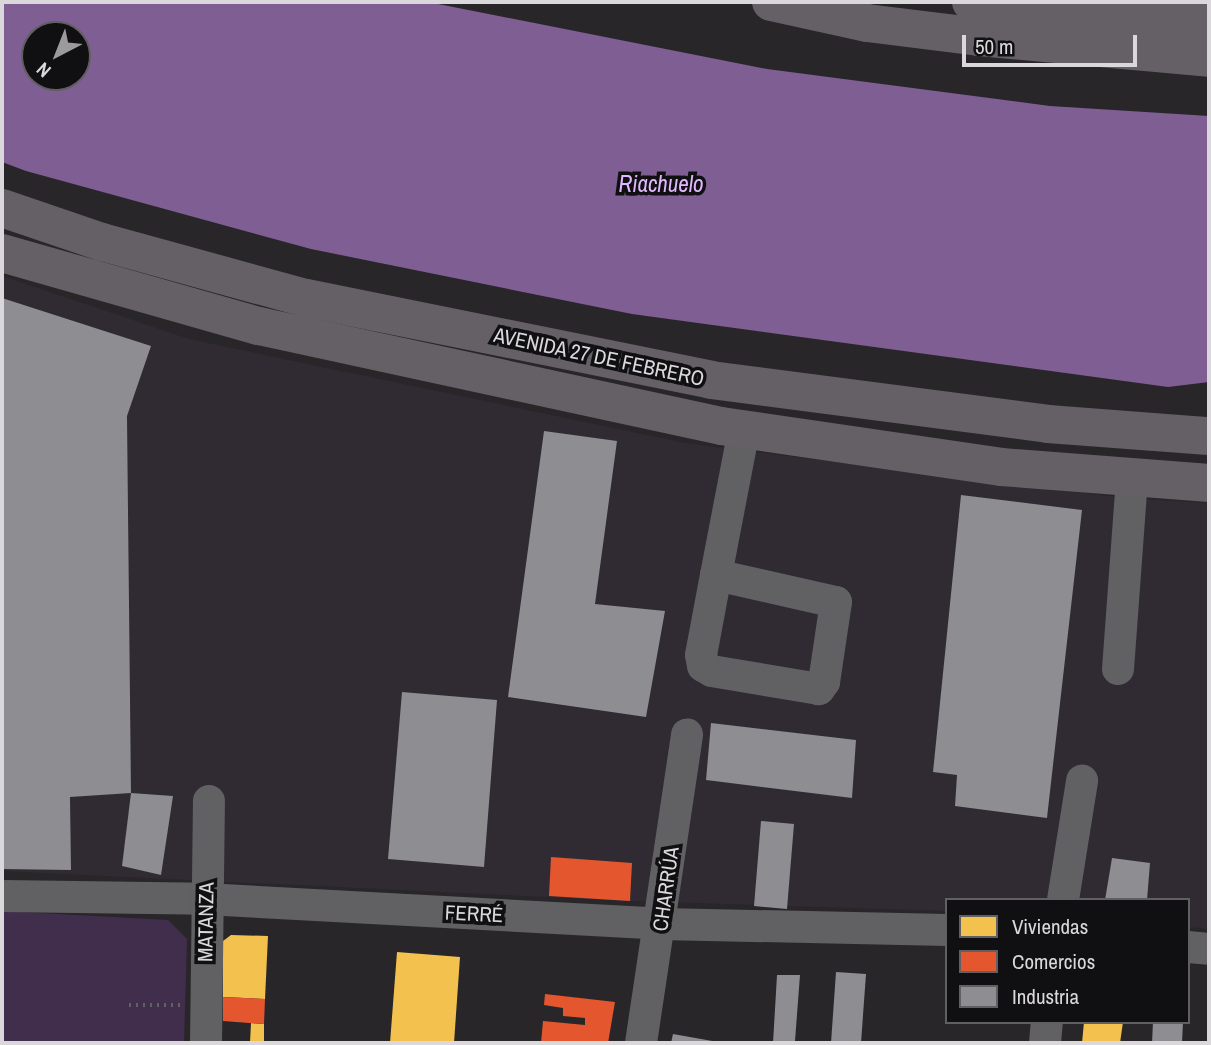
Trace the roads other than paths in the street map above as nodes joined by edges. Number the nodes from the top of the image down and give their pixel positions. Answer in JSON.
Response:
{"nodes":[{"id":1,"x":784,"y":2,"type":"edge"},
{"id":2,"x":971,"y":2,"type":"edge"},
{"id":3,"x":1209,"y":23,"type":"edge"},
{"id":4,"x":1209,"y":58,"type":"edge"},
{"id":5,"x":2,"y":208,"type":"edge"},
{"id":6,"x":2,"y":253,"type":"edge"},
{"id":7,"x":744,"y":430,"type":"junction"},
{"id":8,"x":1209,"y":436,"type":"edge"},
{"id":9,"x":1132,"y":478,"type":"junction"},
{"id":10,"x":1209,"y":483,"type":"edge"},
{"id":11,"x":716,"y":575,"type":"junction"},
{"id":12,"x":1118,"y":669,"type":"dead end"},
{"id":13,"x":687,"y":734,"type":"dead end"},
{"id":14,"x":1082,"y":781,"type":"dead end"},
{"id":15,"x":209,"y":801,"type":"dead end"},
{"id":16,"x":2,"y":896,"type":"edge"},
{"id":17,"x":1063,"y":898,"type":"edge"},
{"id":18,"x":205,"y":899,"type":"junction"},
{"id":19,"x":662,"y":924,"type":"junction"},
{"id":20,"x":945,"y":930,"type":"edge"},
{"id":21,"x":1190,"y":947,"type":"edge"},
{"id":22,"x":1209,"y":949,"type":"edge"},
{"id":23,"x":1047,"y":1024,"type":"edge"},
{"id":24,"x":206,"y":1043,"type":"edge"},
{"id":25,"x":641,"y":1043,"type":"edge"},
{"id":26,"x":1045,"y":1043,"type":"edge"}],
"edges":[{"from":1,"to":4,"type":"main road"},
{"from":2,"to":3,"type":"main road"},
{"from":5,"to":8,"type":"main road","name":"AVENIDA 27 DE FEBRERO"},
{"from":6,"to":7,"type":"main road","name":"AVENIDA 27 DE FEBRERO"},
{"from":7,"to":9,"type":"main road","name":"AVENIDA 27 DE FEBRERO"},
{"from":7,"to":11,"type":"street"},
{"from":9,"to":10,"type":"main road","name":"AVENIDA 27 DE FEBRERO"},
{"from":9,"to":12,"type":"street"},
{"from":11,"to":11,"type":"street"},
{"from":13,"to":19,"type":"street","name":"CHARRÚA"},
{"from":14,"to":17,"type":"street"},
{"from":15,"to":18,"type":"street","name":"MATANZA"},
{"from":16,"to":18,"type":"street","name":"FERRÉ"},
{"from":18,"to":19,"type":"street","name":"FERRÉ"},
{"from":18,"to":24,"type":"street","name":"MATANZA"},
{"from":19,"to":20,"type":"street","name":"FERRÉ"},
{"from":19,"to":25,"type":"street","name":"CHARRÚA"},
{"from":21,"to":22,"type":"street"},
{"from":23,"to":26,"type":"street"}]}
